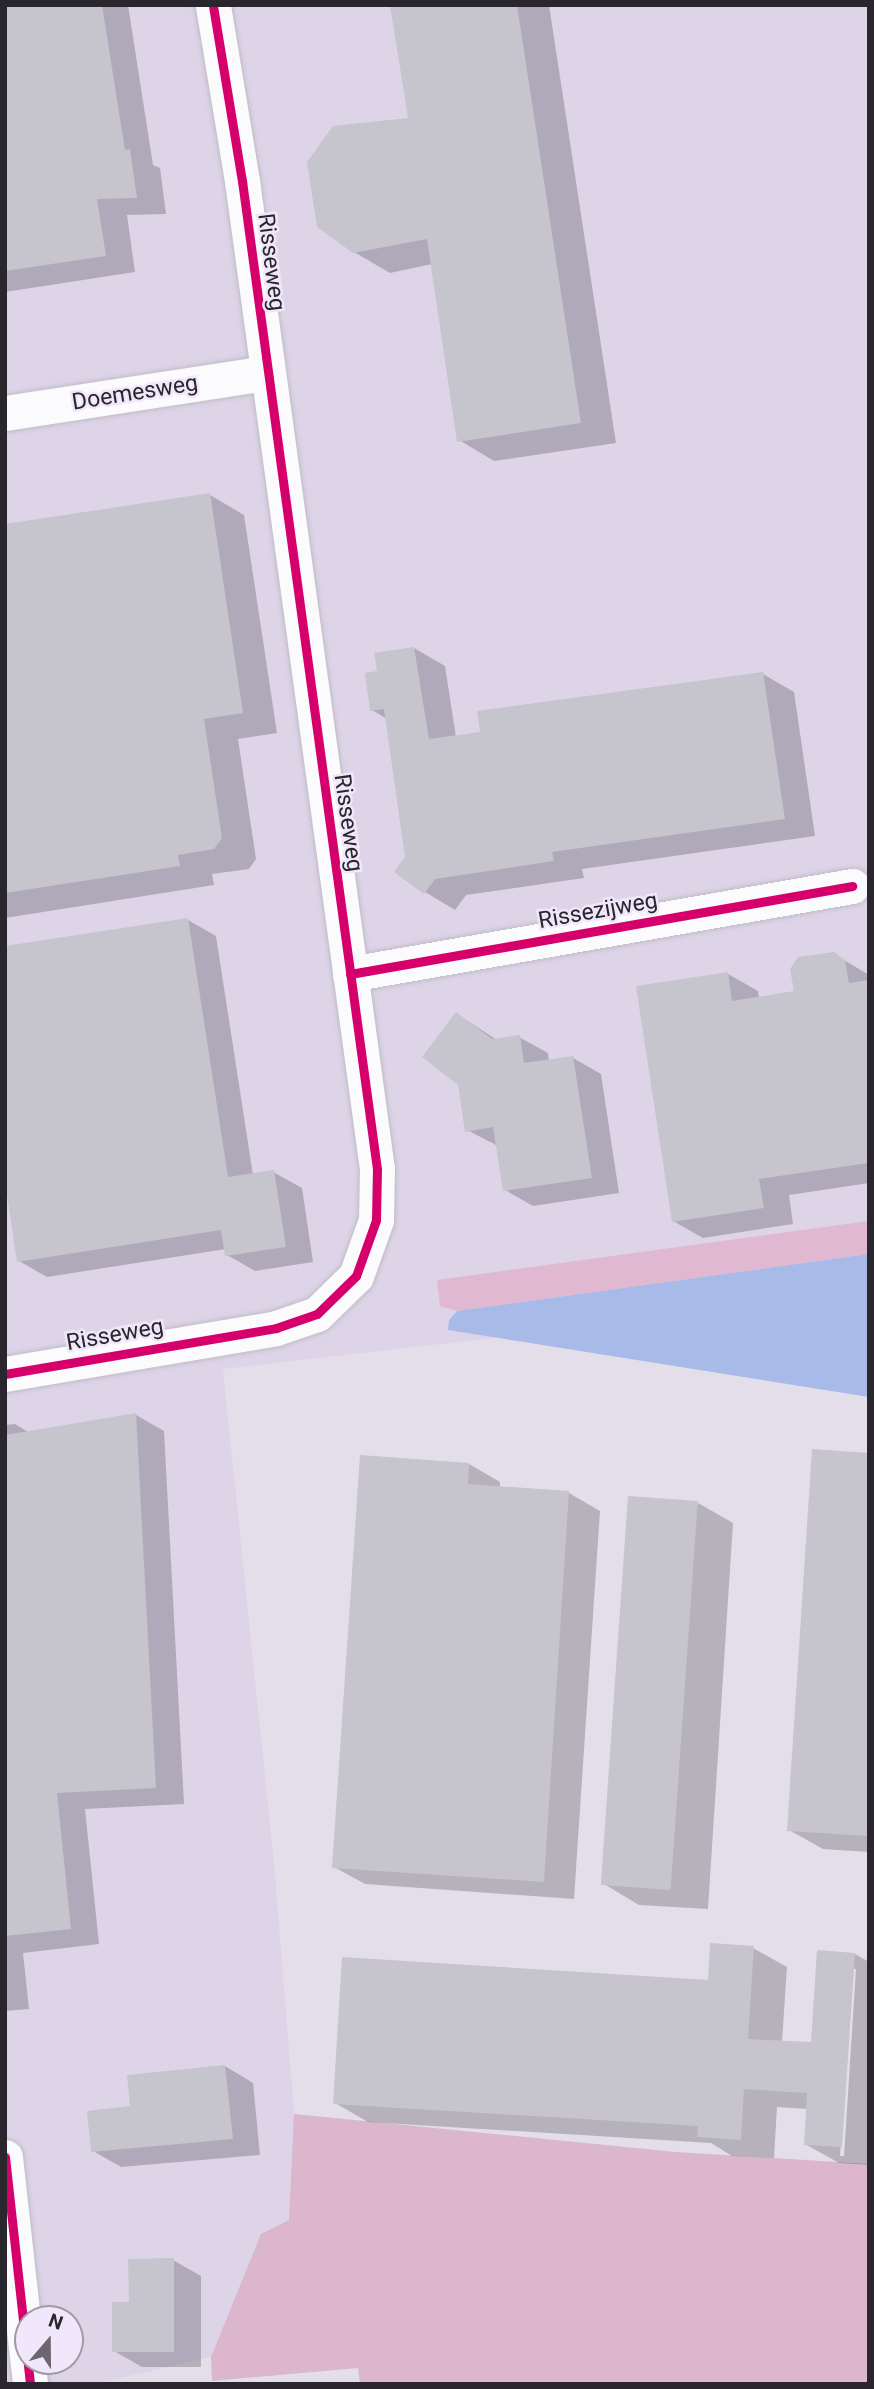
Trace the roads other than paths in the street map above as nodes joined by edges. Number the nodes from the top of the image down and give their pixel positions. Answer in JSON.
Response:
{"nodes":[{"id":1,"x":213,"y":5,"type":"edge"},
{"id":2,"x":265,"y":373,"type":"junction"},
{"id":3,"x":5,"y":413,"type":"edge"},
{"id":4,"x":852,"y":886,"type":"dead end"},
{"id":5,"x":350,"y":974,"type":"junction"},
{"id":6,"x":5,"y":1374,"type":"edge"},
{"id":7,"x":5,"y":2157,"type":"edge"},
{"id":8,"x":30,"y":2384,"type":"edge"}],
"edges":[{"from":1,"to":2,"type":"street","name":"Risseweg"},
{"from":2,"to":3,"type":"street","name":"Doemesweg"},
{"from":2,"to":5,"type":"street","name":"Risseweg"},
{"from":4,"to":5,"type":"street","name":"Rissezijweg"},
{"from":5,"to":6,"type":"street","name":"Risseweg"},
{"from":7,"to":8,"type":"street"}]}
